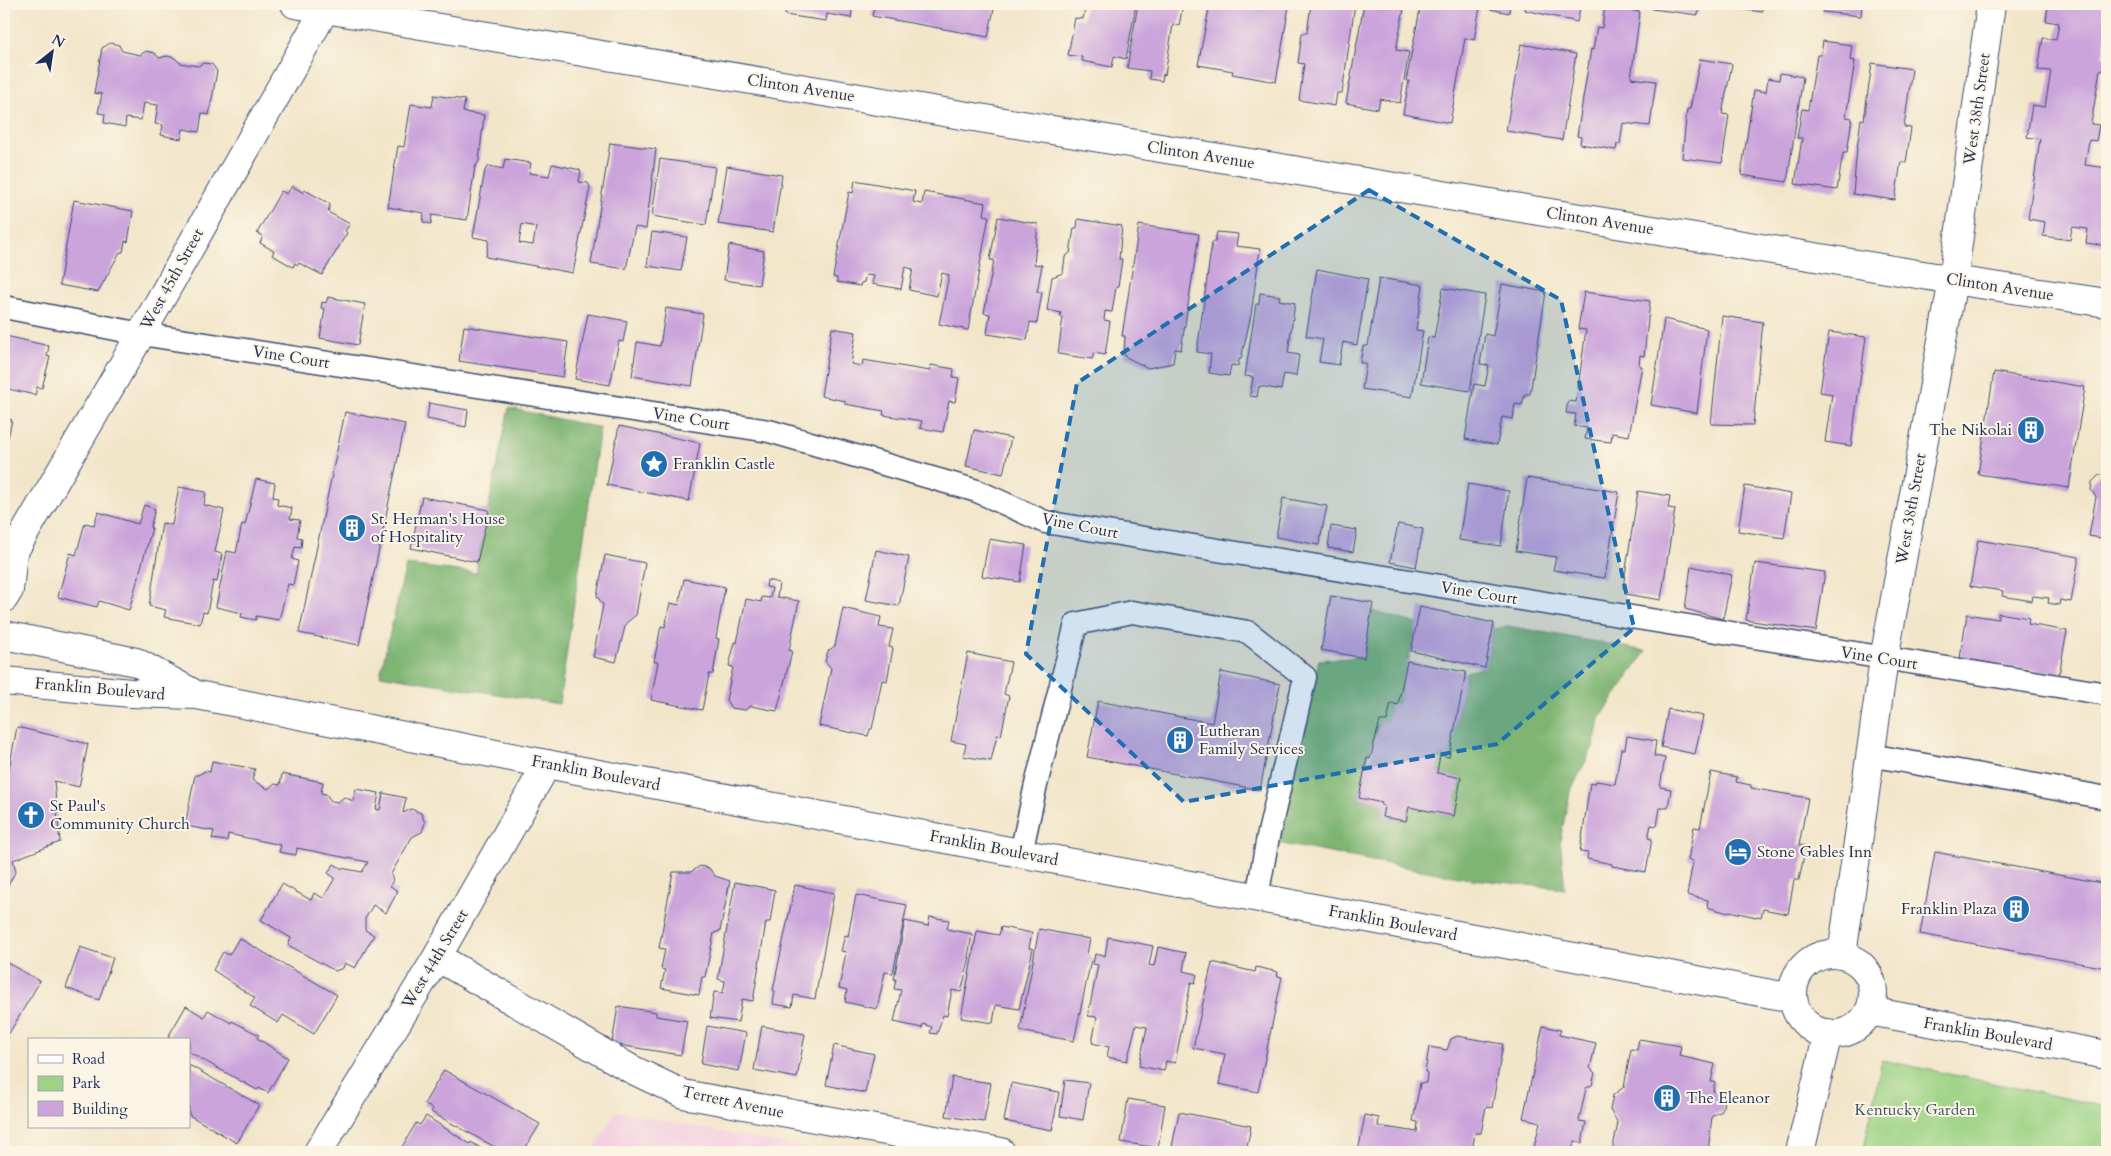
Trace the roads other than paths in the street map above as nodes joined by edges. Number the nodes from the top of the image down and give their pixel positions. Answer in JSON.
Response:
{"nodes":[{"id":1,"x":295,"y":4,"type":"edge"},
{"id":2,"x":1991,"y":4,"type":"edge"},
{"id":3,"x":326,"y":7,"type":"edge"},
{"id":4,"x":1953,"y":280,"type":"junction"},
{"id":5,"x":2107,"y":303,"type":"edge"},
{"id":6,"x":4,"y":307,"type":"edge"},
{"id":7,"x":141,"y":334,"type":"junction"},
{"id":8,"x":9,"y":556,"type":"edge"},
{"id":9,"x":4,"y":598,"type":"edge"},
{"id":10,"x":4,"y":635,"type":"edge"},
{"id":11,"x":1884,"y":659,"type":"junction"},
{"id":12,"x":4,"y":681,"type":"edge"},
{"id":13,"x":2107,"y":694,"type":"edge"},
{"id":14,"x":197,"y":695,"type":"junction"},
{"id":15,"x":1870,"y":756,"type":"junction"},
{"id":16,"x":547,"y":764,"type":"junction"},
{"id":17,"x":2107,"y":798,"type":"edge"},
{"id":18,"x":1021,"y":853,"type":"junction"},
{"id":19,"x":1257,"y":897,"type":"junction"},
{"id":20,"x":1842,"y":954,"type":"junction"},
{"id":21,"x":437,"y":957,"type":"junction"},
{"id":22,"x":1793,"y":998,"type":"junction"},
{"id":23,"x":1870,"y":1011,"type":"junction"},
{"id":24,"x":1828,"y":1033,"type":"junction"},
{"id":25,"x":2107,"y":1056,"type":"edge"},
{"id":26,"x":318,"y":1152,"type":"edge"},
{"id":27,"x":1000,"y":1152,"type":"edge"},
{"id":28,"x":1800,"y":1152,"type":"edge"}],
"edges":[{"from":1,"to":3,"type":"street","name":"Clinton Avenue"},
{"from":2,"to":4,"type":"street","name":"West 38th Street"},
{"from":3,"to":4,"type":"street","name":"Clinton Avenue"},
{"from":3,"to":7,"type":"street","name":"West 45th Street"},
{"from":4,"to":5,"type":"street","name":"Clinton Avenue"},
{"from":4,"to":11,"type":"street","name":"West 38th Street"},
{"from":6,"to":7,"type":"lane","name":"Vine Court"},
{"from":7,"to":8,"type":"street","name":"West 45th Street"},
{"from":7,"to":11,"type":"lane","name":"Vine Court"},
{"from":8,"to":9,"type":"street","name":"West 45th Street"},
{"from":10,"to":14,"type":"street","name":"Franklin Boulevard"},
{"from":11,"to":13,"type":"lane","name":"Vine Court"},
{"from":11,"to":15,"type":"street","name":"West 38th Street"},
{"from":12,"to":14,"type":"street","name":"Franklin Boulevard"},
{"from":14,"to":16,"type":"street","name":"Franklin Boulevard"},
{"from":15,"to":17,"type":"lane"},
{"from":15,"to":20,"type":"street","name":"West 38th Street"},
{"from":16,"to":18,"type":"street","name":"Franklin Boulevard"},
{"from":16,"to":21,"type":"street","name":"West 44th Street"},
{"from":18,"to":19,"type":"street","name":"Franklin Boulevard"},
{"from":18,"to":19,"type":"lane"},
{"from":19,"to":22,"type":"street","name":"Franklin Boulevard"},
{"from":20,"to":22,"type":"street"},
{"from":20,"to":23,"type":"street"},
{"from":21,"to":26,"type":"street","name":"West 44th Street"},
{"from":21,"to":27,"type":"street","name":"Terrett Avenue"},
{"from":22,"to":24,"type":"street"},
{"from":23,"to":24,"type":"street"},
{"from":23,"to":25,"type":"street","name":"Franklin Boulevard"},
{"from":24,"to":28,"type":"street"}]}
